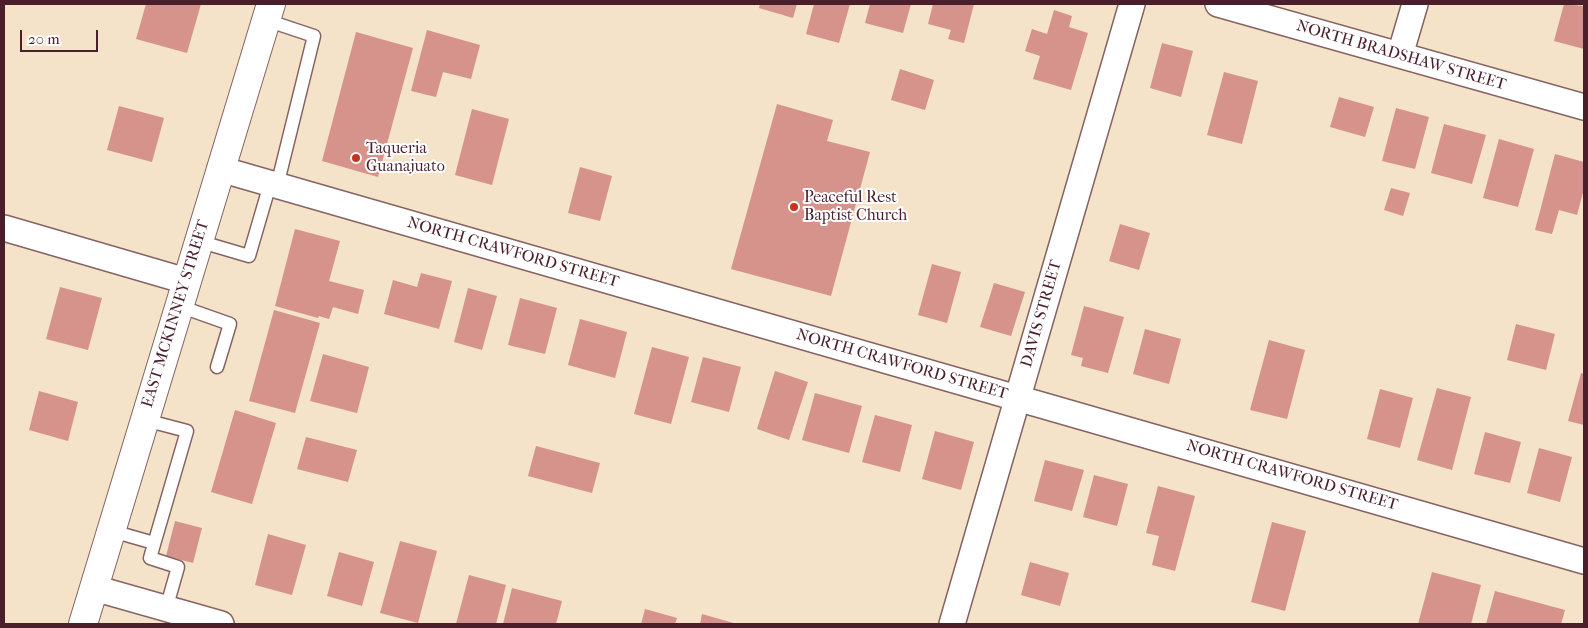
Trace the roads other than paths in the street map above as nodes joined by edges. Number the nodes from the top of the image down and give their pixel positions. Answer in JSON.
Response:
{"nodes":[{"id":1,"x":1132,"y":4,"type":"edge"},
{"id":2,"x":1218,"y":4,"type":"edge"},
{"id":3,"x":1415,"y":4,"type":"edge"},
{"id":4,"x":269,"y":12,"type":"edge"},
{"id":5,"x":1400,"y":55,"type":"junction"},
{"id":6,"x":1584,"y":107,"type":"edge"},
{"id":7,"x":220,"y":169,"type":"junction"},
{"id":8,"x":274,"y":185,"type":"junction"},
{"id":9,"x":4,"y":228,"type":"edge"},
{"id":10,"x":198,"y":240,"type":"junction"},
{"id":11,"x":182,"y":293,"type":"junction"},
{"id":12,"x":217,"y":367,"type":"dead end"},
{"id":13,"x":1018,"y":398,"type":"junction"},
{"id":14,"x":144,"y":420,"type":"junction"},
{"id":15,"x":112,"y":531,"type":"junction"},
{"id":16,"x":154,"y":543,"type":"junction"},
{"id":17,"x":1584,"y":561,"type":"edge"},
{"id":18,"x":94,"y":588,"type":"junction"},
{"id":19,"x":166,"y":609,"type":"junction"},
{"id":20,"x":82,"y":624,"type":"edge"},
{"id":21,"x":221,"y":624,"type":"edge"},
{"id":22,"x":952,"y":624,"type":"edge"}],
"edges":[{"from":1,"to":13,"type":"street","name":"DAVIS STREET"},
{"from":2,"to":5,"type":"street","name":"NORTH BRADSHAW STREET"},
{"from":3,"to":5,"type":"street"},
{"from":4,"to":7,"type":"main road","name":"EAST MCKINNEY STREET"},
{"from":4,"to":8,"type":"lane"},
{"from":5,"to":6,"type":"street","name":"NORTH BRADSHAW STREET"},
{"from":7,"to":8,"type":"street","name":"NORTH CRAWFORD STREET"},
{"from":7,"to":10,"type":"main road","name":"EAST MCKINNEY STREET"},
{"from":8,"to":10,"type":"lane"},
{"from":8,"to":13,"type":"street","name":"NORTH CRAWFORD STREET"},
{"from":9,"to":11,"type":"street"},
{"from":10,"to":11,"type":"main road","name":"EAST MCKINNEY STREET"},
{"from":11,"to":12,"type":"lane"},
{"from":11,"to":14,"type":"main road","name":"EAST MCKINNEY STREET"},
{"from":13,"to":17,"type":"street","name":"NORTH CRAWFORD STREET"},
{"from":13,"to":22,"type":"street","name":"DAVIS STREET"},
{"from":14,"to":15,"type":"main road","name":"EAST MCKINNEY STREET"},
{"from":14,"to":16,"type":"lane"},
{"from":15,"to":16,"type":"lane"},
{"from":15,"to":18,"type":"main road","name":"EAST MCKINNEY STREET"},
{"from":16,"to":19,"type":"lane"},
{"from":18,"to":19,"type":"street"},
{"from":18,"to":20,"type":"main road","name":"EAST MCKINNEY STREET"},
{"from":19,"to":21,"type":"street"}]}
